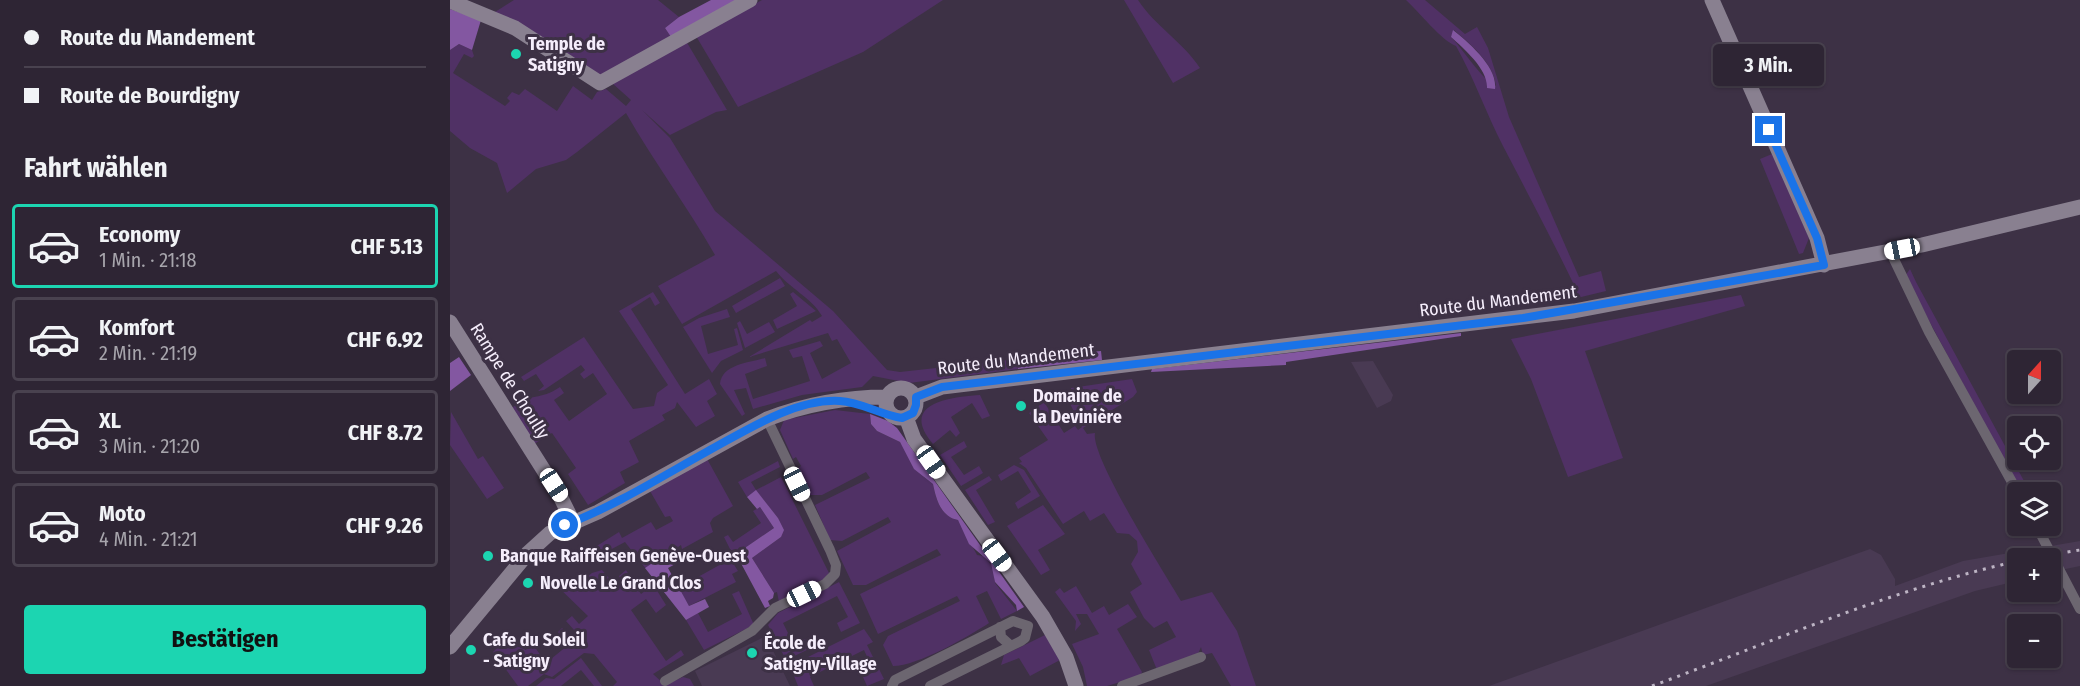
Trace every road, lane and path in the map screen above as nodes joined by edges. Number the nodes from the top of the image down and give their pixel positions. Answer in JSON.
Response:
{"nodes":[{"id":1,"x":750,"y":0,"type":"edge"},
{"id":2,"x":1712,"y":0,"type":"edge"},
{"id":3,"x":450,"y":1,"type":"edge"},
{"id":4,"x":2080,"y":207,"type":"edge"},
{"id":5,"x":1890,"y":251,"type":"junction"},
{"id":6,"x":1824,"y":265,"type":"junction"},
{"id":7,"x":450,"y":322,"type":"edge"},
{"id":8,"x":887,"y":397,"type":"junction"},
{"id":9,"x":916,"y":397,"type":"junction"},
{"id":10,"x":842,"y":401,"type":"junction"},
{"id":11,"x":900,"y":417,"type":"junction"},
{"id":12,"x":767,"y":419,"type":"junction"},
{"id":13,"x":2012,"y":482,"type":"edge"},
{"id":14,"x":573,"y":522,"type":"junction"},
{"id":15,"x":2042,"y":536,"type":"edge"},
{"id":16,"x":2080,"y":609,"type":"edge"},
{"id":17,"x":1043,"y":617,"type":"junction"},
{"id":18,"x":1028,"y":626,"type":"junction"},
{"id":19,"x":1000,"y":627,"type":"junction"},
{"id":20,"x":1011,"y":646,"type":"junction"},
{"id":21,"x":450,"y":647,"type":"edge"},
{"id":22,"x":1200,"y":657,"type":"dead end"},
{"id":23,"x":665,"y":681,"type":"dead end"},
{"id":24,"x":892,"y":686,"type":"edge"},
{"id":25,"x":930,"y":686,"type":"edge"},
{"id":26,"x":1077,"y":686,"type":"edge"},
{"id":27,"x":1122,"y":686,"type":"edge"}],
"edges":[{"from":1,"to":3,"type":"street"},
{"from":2,"to":6,"type":"street"},
{"from":4,"to":5,"type":"street","name":"Route du Mandement"},
{"from":5,"to":6,"type":"street","name":"Route du Mandement"},
{"from":5,"to":13,"type":"street"},
{"from":6,"to":9,"type":"street","name":"Route du Mandement"},
{"from":7,"to":14,"type":"street","name":"Rampe de Choully"},
{"from":8,"to":9,"type":"street"},
{"from":8,"to":10,"type":"street"},
{"from":8,"to":11,"type":"street"},
{"from":9,"to":11,"type":"street"},
{"from":10,"to":11,"type":"street"},
{"from":10,"to":12,"type":"street"},
{"from":11,"to":17,"type":"street"},
{"from":12,"to":14,"type":"street"},
{"from":12,"to":23,"type":"street"},
{"from":14,"to":21,"type":"street"},
{"from":15,"to":16,"type":"street"},
{"from":17,"to":18,"type":"street"},
{"from":17,"to":26,"type":"street"},
{"from":18,"to":19,"type":"street"},
{"from":18,"to":20,"type":"street"},
{"from":19,"to":20,"type":"street"},
{"from":19,"to":24,"type":"street"},
{"from":20,"to":25,"type":"street"},
{"from":22,"to":27,"type":"street"}]}
